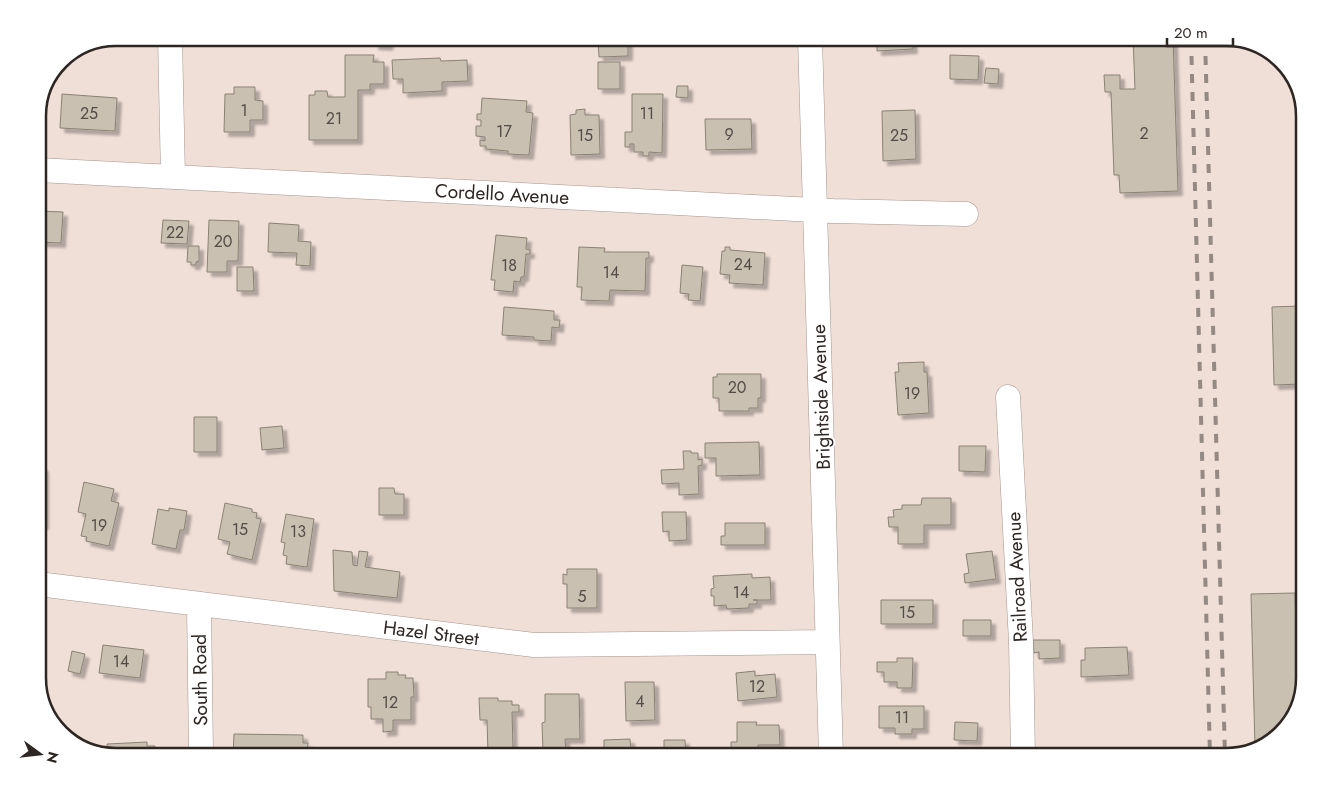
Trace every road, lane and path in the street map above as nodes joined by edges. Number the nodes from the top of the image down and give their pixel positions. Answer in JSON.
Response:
{"nodes":[{"id":1,"x":170,"y":46,"type":"edge"},
{"id":2,"x":810,"y":46,"type":"edge"},
{"id":3,"x":46,"y":170,"type":"edge"},
{"id":4,"x":173,"y":177,"type":"junction"},
{"id":5,"x":816,"y":210,"type":"junction"},
{"id":6,"x":966,"y":214,"type":"dead end"},
{"id":7,"x":1008,"y":397,"type":"dead end"},
{"id":8,"x":46,"y":585,"type":"edge"},
{"id":9,"x":199,"y":604,"type":"junction"},
{"id":10,"x":827,"y":642,"type":"junction"},
{"id":11,"x":201,"y":748,"type":"edge"},
{"id":12,"x":831,"y":748,"type":"edge"},
{"id":13,"x":1023,"y":748,"type":"edge"}],
"edges":[{"from":1,"to":4,"type":"street"},
{"from":2,"to":5,"type":"street","name":"Brightside Avenue"},
{"from":3,"to":4,"type":"street","name":"Cordello Avenue"},
{"from":4,"to":5,"type":"street","name":"Cordello Avenue"},
{"from":5,"to":6,"type":"street","name":"Cordello Avenue"},
{"from":5,"to":10,"type":"street","name":"Brightside Avenue"},
{"from":7,"to":13,"type":"street","name":"Railroad Avenue"},
{"from":8,"to":9,"type":"street","name":"Hazel Street"},
{"from":9,"to":10,"type":"street","name":"Hazel Street"},
{"from":9,"to":11,"type":"street","name":"South Road"},
{"from":10,"to":12,"type":"street","name":"Brightside Avenue"}]}
